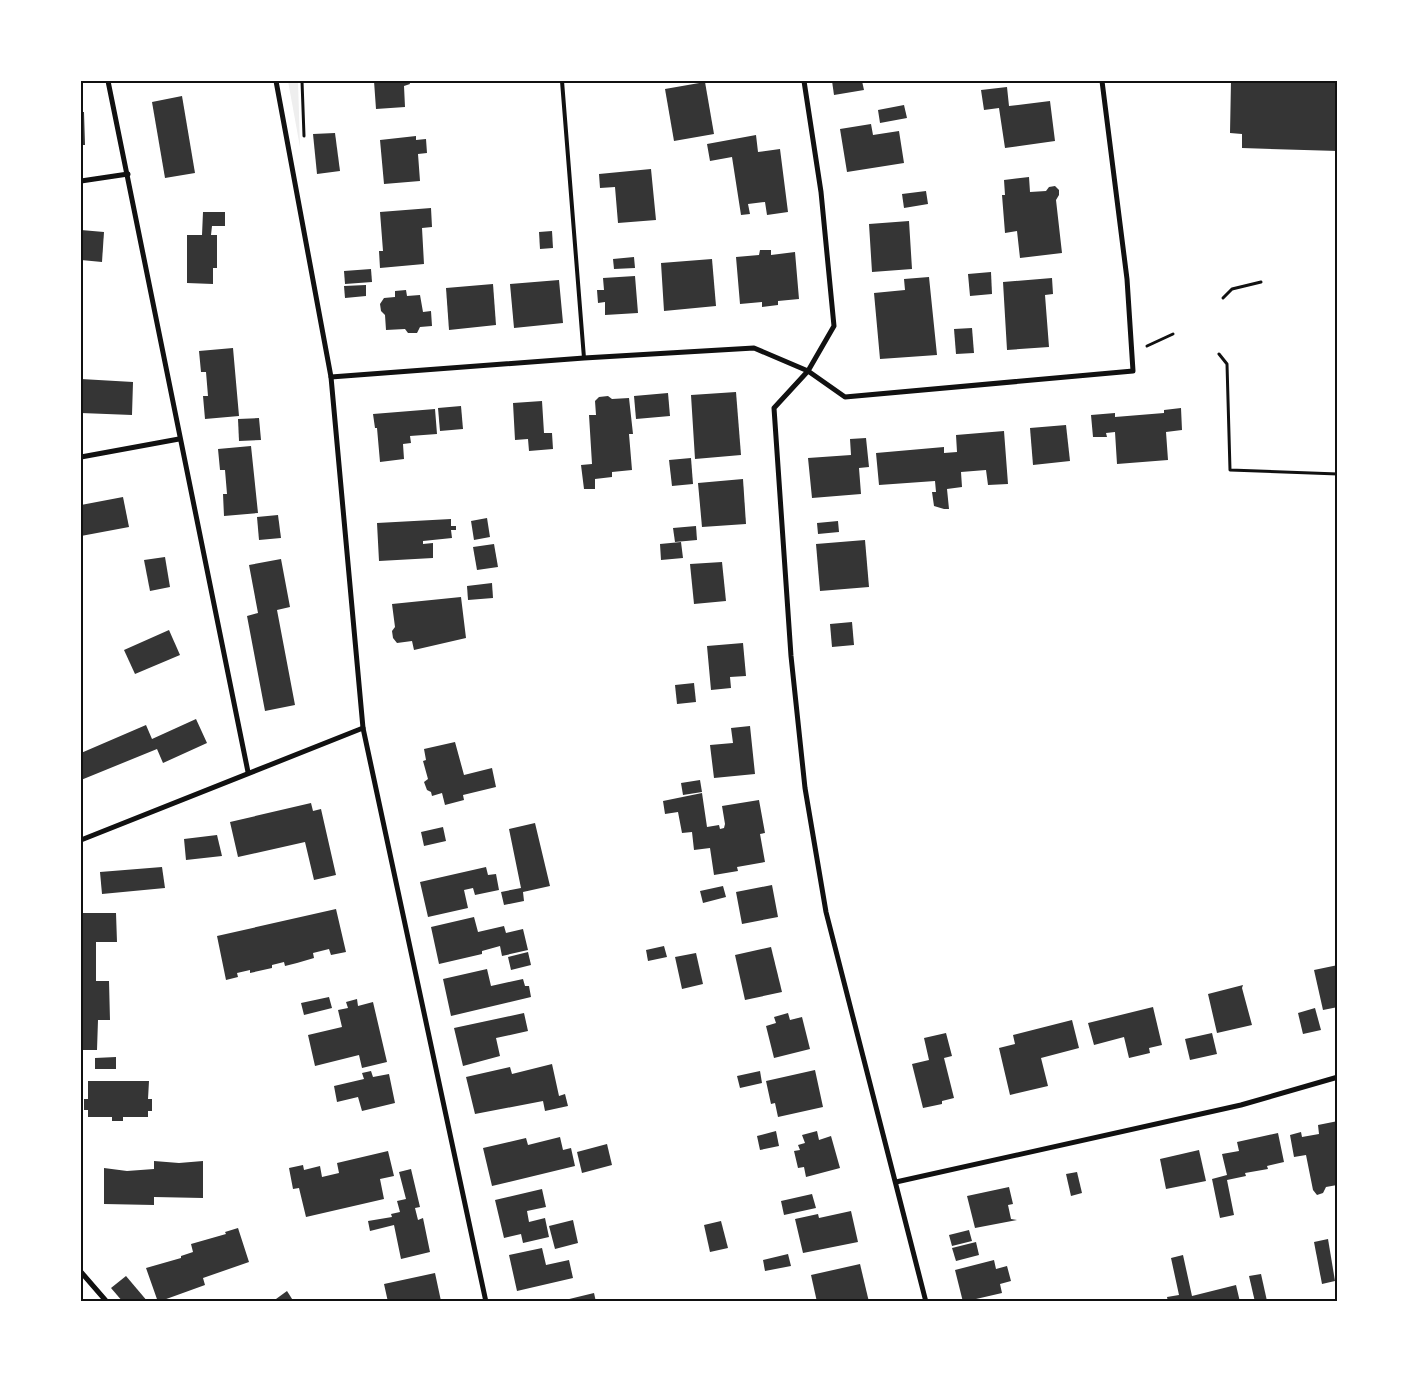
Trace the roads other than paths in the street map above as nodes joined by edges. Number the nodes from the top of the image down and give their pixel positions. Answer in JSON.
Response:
{"nodes":[{"id":1,"x":108,"y":81,"type":"edge"},
{"id":2,"x":276,"y":81,"type":"edge"},
{"id":3,"x":562,"y":81,"type":"edge"},
{"id":4,"x":804,"y":81,"type":"edge"},
{"id":5,"x":1102,"y":81,"type":"edge"},
{"id":6,"x":128,"y":174,"type":"junction"},
{"id":7,"x":81,"y":182,"type":"edge"},
{"id":8,"x":584,"y":358,"type":"junction"},
{"id":9,"x":808,"y":371,"type":"junction"},
{"id":10,"x":331,"y":377,"type":"junction"},
{"id":11,"x":179,"y":439,"type":"junction"},
{"id":12,"x":81,"y":457,"type":"edge"},
{"id":13,"x":363,"y":728,"type":"junction"},
{"id":14,"x":248,"y":772,"type":"junction"},
{"id":15,"x":81,"y":840,"type":"edge"},
{"id":16,"x":1338,"y":1077,"type":"edge"},
{"id":17,"x":896,"y":1182,"type":"junction"},
{"id":18,"x":81,"y":1272,"type":"edge"},
{"id":19,"x":107,"y":1302,"type":"edge"},
{"id":20,"x":486,"y":1302,"type":"edge"},
{"id":21,"x":926,"y":1302,"type":"edge"}],
"edges":[{"from":1,"to":6,"type":"street"},
{"from":2,"to":10,"type":"street"},
{"from":3,"to":8,"type":"lane"},
{"from":4,"to":9,"type":"street"},
{"from":5,"to":9,"type":"street"},
{"from":6,"to":7,"type":"street"},
{"from":6,"to":11,"type":"street"},
{"from":8,"to":9,"type":"street"},
{"from":8,"to":10,"type":"street"},
{"from":9,"to":17,"type":"street"},
{"from":10,"to":13,"type":"street"},
{"from":11,"to":12,"type":"street"},
{"from":11,"to":14,"type":"street"},
{"from":13,"to":14,"type":"street"},
{"from":13,"to":20,"type":"street"},
{"from":14,"to":15,"type":"street"},
{"from":16,"to":17,"type":"street"},
{"from":17,"to":21,"type":"street"},
{"from":18,"to":19,"type":"street"}]}
